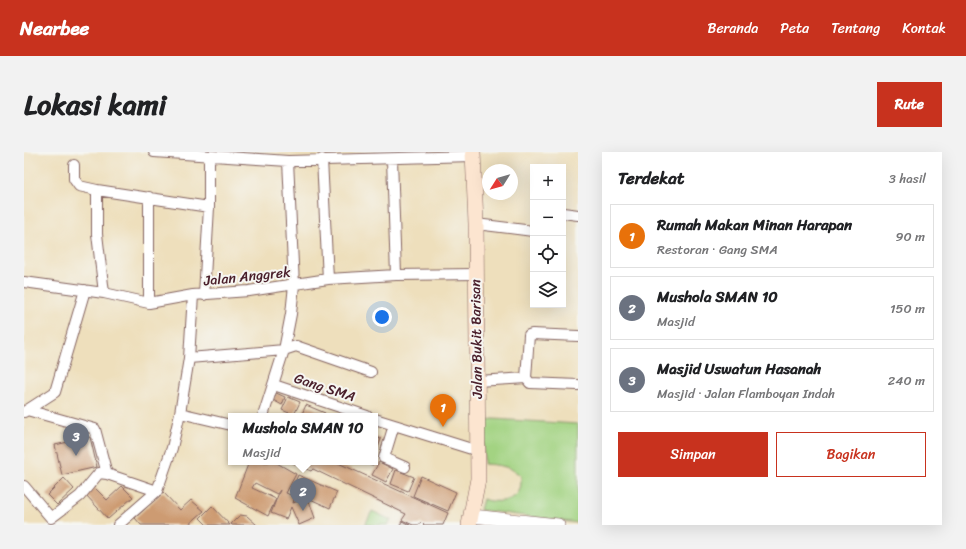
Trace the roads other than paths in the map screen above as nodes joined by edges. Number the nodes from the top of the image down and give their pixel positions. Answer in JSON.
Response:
{"nodes":[{"id":1,"x":154,"y":152,"type":"edge"},
{"id":2,"x":473,"y":154,"type":"edge"},
{"id":3,"x":215,"y":155,"type":"edge"},
{"id":4,"x":322,"y":159,"type":"junction"},
{"id":5,"x":392,"y":159,"type":"junction"},
{"id":6,"x":288,"y":161,"type":"junction"},
{"id":7,"x":74,"y":165,"type":"dead end"},
{"id":8,"x":97,"y":190,"type":"junction"},
{"id":9,"x":149,"y":197,"type":"junction"},
{"id":10,"x":209,"y":207,"type":"junction"},
{"id":11,"x":566,"y":213,"type":"edge"},
{"id":12,"x":578,"y":215,"type":"edge"},
{"id":13,"x":476,"y":224,"type":"junction"},
{"id":14,"x":530,"y":231,"type":"edge"},
{"id":15,"x":476,"y":274,"type":"junction"},
{"id":16,"x":396,"y":275,"type":"junction"},
{"id":17,"x":328,"y":279,"type":"junction"},
{"id":18,"x":24,"y":282,"type":"edge"},
{"id":19,"x":294,"y":285,"type":"junction"},
{"id":20,"x":85,"y":290,"type":"junction"},
{"id":21,"x":104,"y":293,"type":"junction"},
{"id":22,"x":204,"y":294,"type":"junction"},
{"id":23,"x":193,"y":295,"type":"junction"},
{"id":24,"x":149,"y":302,"type":"junction"},
{"id":25,"x":578,"y":336,"type":"edge"},
{"id":26,"x":284,"y":350,"type":"junction"},
{"id":27,"x":189,"y":358,"type":"junction"},
{"id":28,"x":372,"y":372,"type":"dead end"},
{"id":29,"x":526,"y":378,"type":"junction"},
{"id":30,"x":477,"y":381,"type":"junction"},
{"id":31,"x":274,"y":385,"type":"junction"},
{"id":32,"x":578,"y":385,"type":"edge"},
{"id":33,"x":26,"y":411,"type":"edge"},
{"id":34,"x":180,"y":413,"type":"junction"},
{"id":35,"x":264,"y":413,"type":"edge"},
{"id":36,"x":358,"y":413,"type":"edge"},
{"id":37,"x":378,"y":420,"type":"edge"},
{"id":38,"x":228,"y":425,"type":"edge"},
{"id":39,"x":394,"y":425,"type":"junction"},
{"id":40,"x":478,"y":451,"type":"junction"},
{"id":41,"x":405,"y":467,"type":"dead end"},
{"id":42,"x":107,"y":474,"type":"junction"},
{"id":43,"x":24,"y":486,"type":"edge"},
{"id":44,"x":156,"y":491,"type":"junction"},
{"id":45,"x":470,"y":520,"type":"edge"},
{"id":46,"x":118,"y":525,"type":"edge"},
{"id":47,"x":558,"y":525,"type":"edge"}],
"edges":[{"from":1,"to":3,"type":"street"},
{"from":2,"to":5,"type":"street"},
{"from":2,"to":13,"type":"main road","name":"Jalan Bukit Barisan"},
{"from":3,"to":6,"type":"street"},
{"from":3,"to":10,"type":"street"},
{"from":4,"to":5,"type":"street"},
{"from":4,"to":6,"type":"street"},
{"from":4,"to":17,"type":"street"},
{"from":5,"to":16,"type":"street"},
{"from":6,"to":19,"type":"street"},
{"from":7,"to":8,"type":"street"},
{"from":8,"to":9,"type":"street"},
{"from":8,"to":21,"type":"street"},
{"from":9,"to":10,"type":"street"},
{"from":9,"to":24,"type":"street"},
{"from":10,"to":22,"type":"street"},
{"from":11,"to":12,"type":"street"},
{"from":13,"to":14,"type":"street"},
{"from":13,"to":15,"type":"main road","name":"Jalan Bukit Barisan"},
{"from":15,"to":16,"type":"street","name":"Jalan Anggrek"},
{"from":15,"to":30,"type":"main road","name":"Jalan Bukit Barisan"},
{"from":16,"to":17,"type":"street","name":"Jalan Anggrek"},
{"from":17,"to":19,"type":"street","name":"Jalan Anggrek"},
{"from":18,"to":20,"type":"street","name":"Jalan Anggrek"},
{"from":19,"to":22,"type":"street","name":"Jalan Anggrek"},
{"from":19,"to":26,"type":"street"},
{"from":20,"to":21,"type":"street","name":"Jalan Anggrek"},
{"from":20,"to":33,"type":"street"},
{"from":21,"to":24,"type":"street","name":"Jalan Anggrek"},
{"from":22,"to":23,"type":"street","name":"Jalan Anggrek"},
{"from":23,"to":24,"type":"street","name":"Jalan Anggrek"},
{"from":23,"to":27,"type":"street"},
{"from":25,"to":29,"type":"street"},
{"from":26,"to":27,"type":"street"},
{"from":26,"to":28,"type":"street"},
{"from":26,"to":31,"type":"street"},
{"from":27,"to":34,"type":"street"},
{"from":29,"to":30,"type":"street"},
{"from":29,"to":32,"type":"street"},
{"from":30,"to":40,"type":"main road","name":"Jalan Bukit Barisan"},
{"from":31,"to":35,"type":"street"},
{"from":31,"to":36,"type":"street","name":"Gang SMA"},
{"from":33,"to":42,"type":"street"},
{"from":34,"to":38,"type":"street"},
{"from":34,"to":44,"type":"street"},
{"from":37,"to":39,"type":"street"},
{"from":39,"to":40,"type":"street"},
{"from":39,"to":41,"type":"street"},
{"from":40,"to":45,"type":"main road","name":"Jalan Bukit Barisan"},
{"from":42,"to":43,"type":"street"},
{"from":42,"to":44,"type":"street"},
{"from":44,"to":46,"type":"street"},
{"from":45,"to":47,"type":"street"}]}
